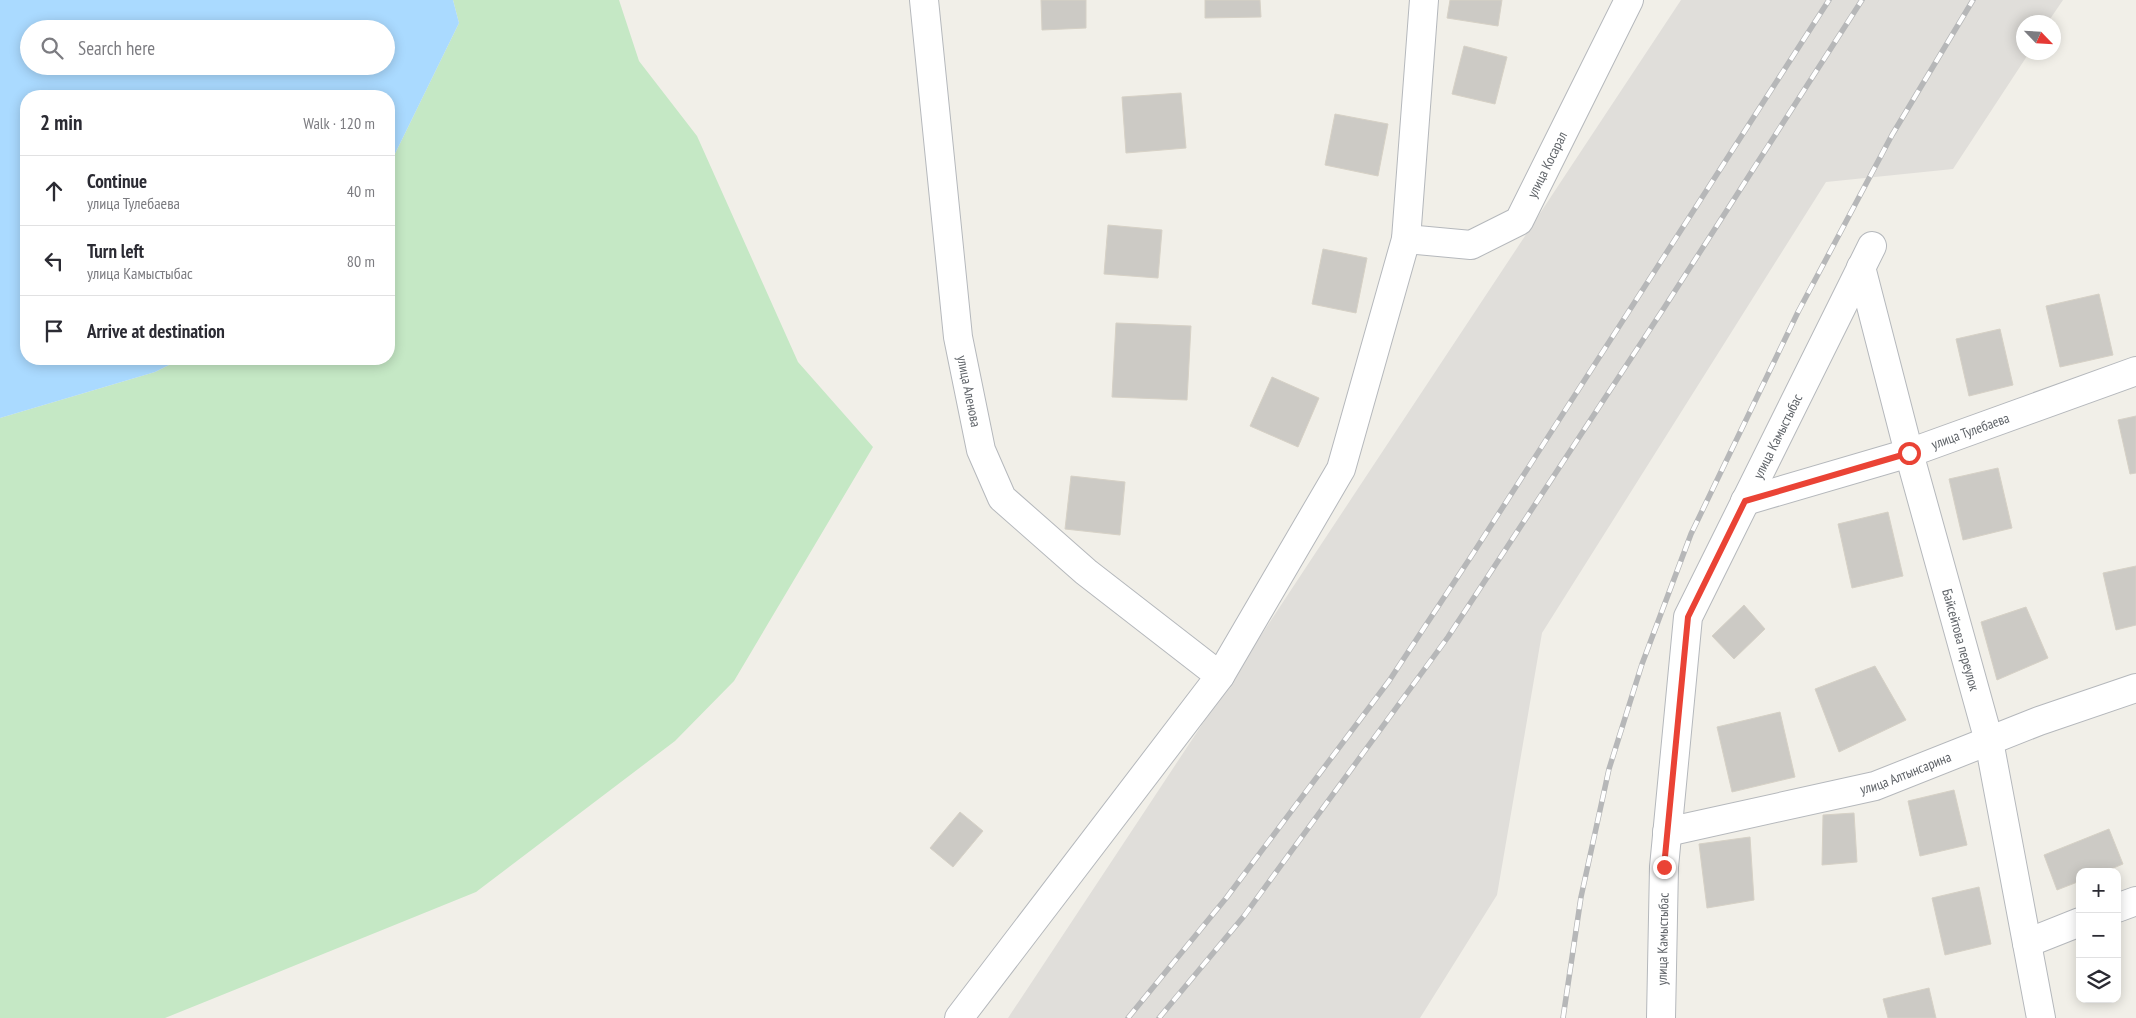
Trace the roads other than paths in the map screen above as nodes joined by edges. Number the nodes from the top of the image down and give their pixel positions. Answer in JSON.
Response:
{"nodes":[{"id":1,"x":924,"y":0,"type":"edge"},
{"id":2,"x":1424,"y":0,"type":"edge"},
{"id":3,"x":1629,"y":0,"type":"edge"},
{"id":4,"x":1406,"y":239,"type":"junction"},
{"id":5,"x":1866,"y":256,"type":"joint"},
{"id":6,"x":2136,"y":371,"type":"edge"},
{"id":7,"x":1909,"y":453,"type":"junction"},
{"id":8,"x":1745,"y":501,"type":"junction"},
{"id":9,"x":1220,"y":676,"type":"junction"},
{"id":10,"x":2136,"y":688,"type":"edge"},
{"id":11,"x":1989,"y":741,"type":"junction"},
{"id":12,"x":1667,"y":832,"type":"junction"},
{"id":13,"x":2136,"y":901,"type":"edge"},
{"id":14,"x":2121,"y":907,"type":"edge"},
{"id":15,"x":2076,"y":924,"type":"edge"},
{"id":16,"x":2027,"y":942,"type":"junction"},
{"id":17,"x":959,"y":1018,"type":"edge"},
{"id":18,"x":1661,"y":1018,"type":"edge"},
{"id":19,"x":2041,"y":1018,"type":"edge"}],
"edges":[{"from":1,"to":9,"type":"street","name":"улица Аленова"},
{"from":2,"to":4,"type":"street"},
{"from":3,"to":4,"type":"street","name":"улица Косарал"},
{"from":4,"to":9,"type":"street"},
{"from":5,"to":7,"type":"street","name":"Байсейтова переулок"},
{"from":5,"to":8,"type":"street","name":"улица Камыстыбас"},
{"from":6,"to":7,"type":"street","name":"улица Тулебаева"},
{"from":7,"to":8,"type":"street","name":"улица Тулебаева"},
{"from":7,"to":11,"type":"street","name":"Байсейтова переулок"},
{"from":8,"to":12,"type":"street","name":"улица Камыстыбас"},
{"from":9,"to":17,"type":"street"},
{"from":10,"to":11,"type":"street","name":"улица Алтынсарина"},
{"from":11,"to":12,"type":"street","name":"улица Алтынсарина"},
{"from":11,"to":16,"type":"street","name":"Байсейтова переулок"},
{"from":12,"to":18,"type":"street","name":"улица Камыстыбас"},
{"from":13,"to":14,"type":"street"},
{"from":15,"to":16,"type":"street"},
{"from":16,"to":19,"type":"street","name":"Байсейтова переулок"}]}
